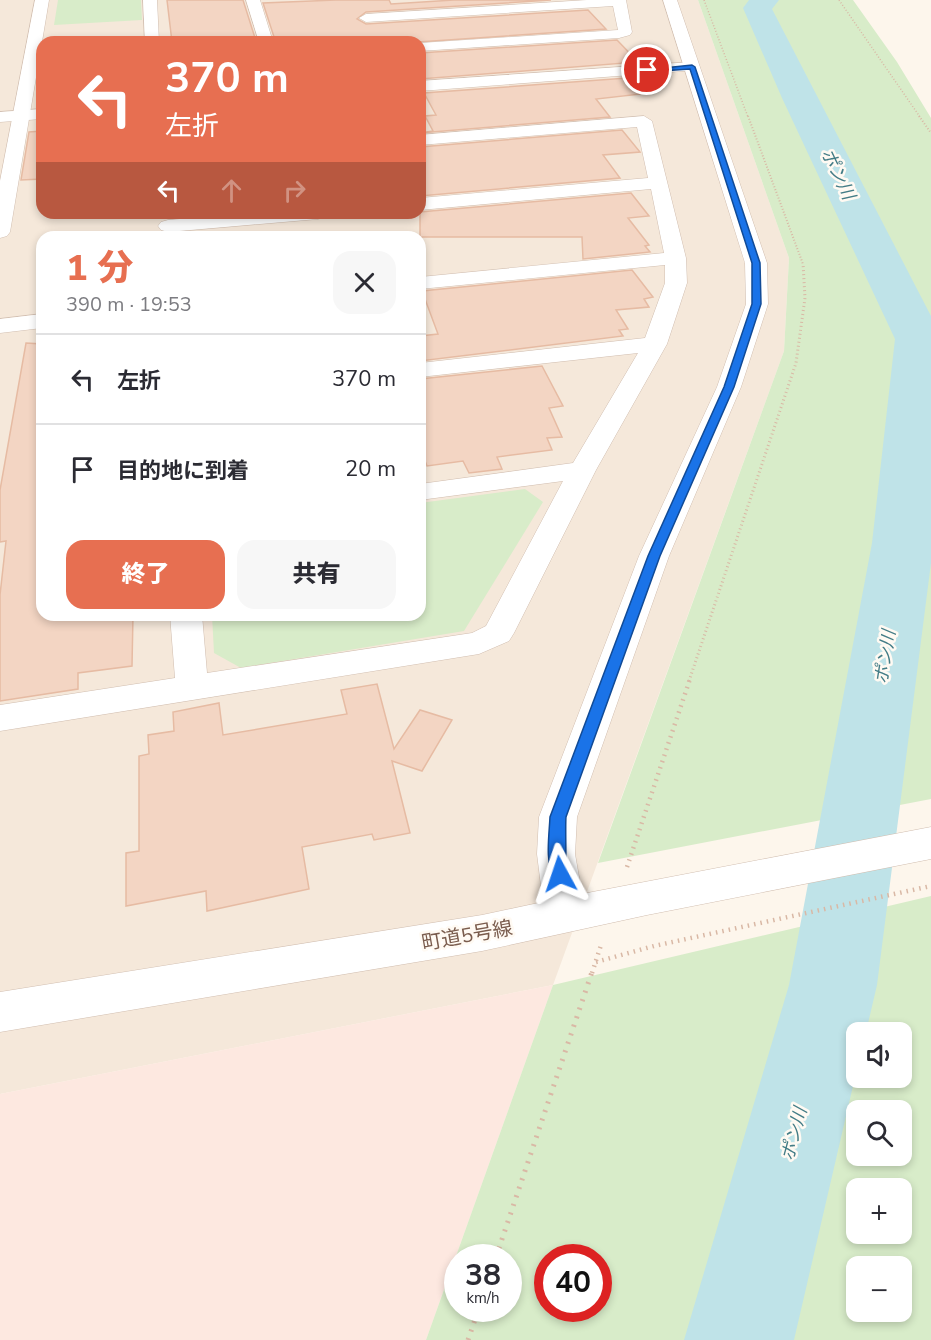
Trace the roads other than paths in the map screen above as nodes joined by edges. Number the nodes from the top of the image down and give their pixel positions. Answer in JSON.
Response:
{"nodes":[{"id":1,"x":42,"y":0,"type":"edge"},
{"id":2,"x":150,"y":0,"type":"edge"},
{"id":3,"x":253,"y":0,"type":"edge"},
{"id":4,"x":670,"y":0,"type":"edge"},
{"id":5,"x":619,"y":1,"type":"edge"},
{"id":6,"x":373,"y":34,"type":"dead end"},
{"id":7,"x":152,"y":36,"type":"edge"},
{"id":8,"x":264,"y":36,"type":"edge"},
{"id":9,"x":426,"y":47,"type":"edge"},
{"id":10,"x":692,"y":67,"type":"junction"},
{"id":11,"x":426,"y":86,"type":"edge"},
{"id":12,"x":36,"y":115,"type":"edge"},
{"id":13,"x":21,"y":116,"type":"junction"},
{"id":14,"x":0,"y":117,"type":"edge"},
{"id":15,"x":426,"y":139,"type":"edge"},
{"id":16,"x":660,"y":183,"type":"junction"},
{"id":17,"x":426,"y":203,"type":"edge"},
{"id":18,"x":243,"y":219,"type":"edge"},
{"id":19,"x":168,"y":225,"type":"edge"},
{"id":20,"x":0,"y":232,"type":"edge"},
{"id":21,"x":676,"y":258,"type":"junction"},
{"id":22,"x":426,"y":282,"type":"edge"},
{"id":23,"x":36,"y":322,"type":"edge"},
{"id":24,"x":0,"y":326,"type":"edge"},
{"id":25,"x":655,"y":344,"type":"junction"},
{"id":26,"x":426,"y":369,"type":"edge"},
{"id":27,"x":582,"y":471,"type":"junction"},
{"id":28,"x":426,"y":491,"type":"edge"},
{"id":29,"x":186,"y":621,"type":"edge"},
{"id":30,"x":192,"y":688,"type":"junction"},
{"id":31,"x":0,"y":718,"type":"edge"},
{"id":32,"x":931,"y":843,"type":"edge"},
{"id":33,"x":566,"y":915,"type":"junction"},
{"id":34,"x":0,"y":1012,"type":"edge"}],
"edges":[{"from":1,"to":13,"type":"street"},
{"from":2,"to":7,"type":"street"},
{"from":3,"to":8,"type":"street"},
{"from":4,"to":10,"type":"street"},
{"from":5,"to":6,"type":"street"},
{"from":5,"to":9,"type":"street"},
{"from":10,"to":11,"type":"street"},
{"from":10,"to":33,"type":"street"},
{"from":12,"to":13,"type":"street"},
{"from":13,"to":14,"type":"street"},
{"from":13,"to":20,"type":"street"},
{"from":15,"to":16,"type":"street"},
{"from":16,"to":17,"type":"street"},
{"from":16,"to":21,"type":"street"},
{"from":18,"to":19,"type":"street"},
{"from":21,"to":22,"type":"street"},
{"from":21,"to":25,"type":"street"},
{"from":23,"to":24,"type":"street"},
{"from":25,"to":26,"type":"street"},
{"from":25,"to":27,"type":"street"},
{"from":27,"to":28,"type":"street"},
{"from":27,"to":30,"type":"street"},
{"from":29,"to":30,"type":"street"},
{"from":30,"to":31,"type":"street"},
{"from":32,"to":33,"type":"street","name":"町道5号線"},
{"from":33,"to":34,"type":"street","name":"町道5号線"}]}
